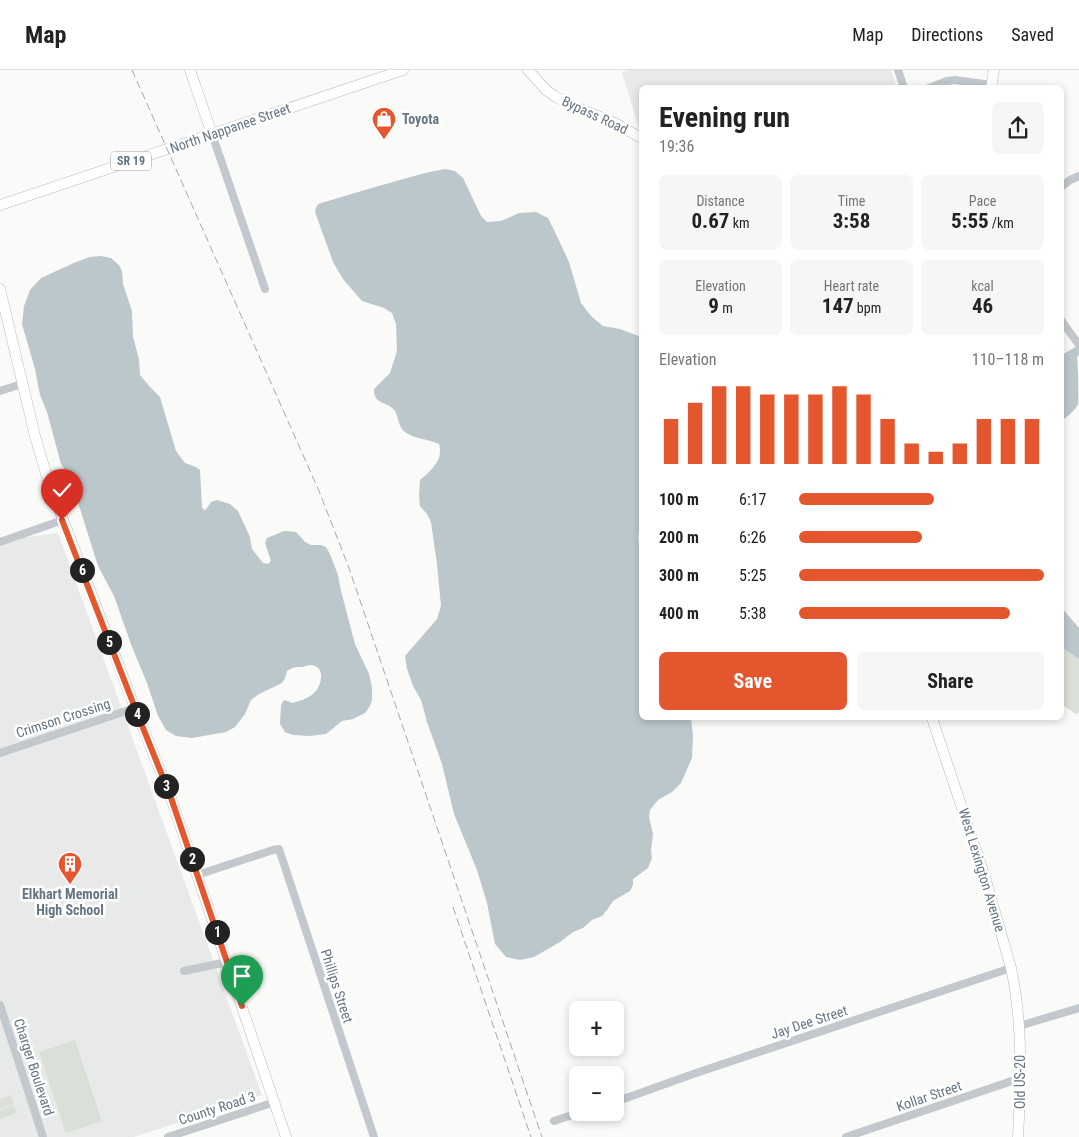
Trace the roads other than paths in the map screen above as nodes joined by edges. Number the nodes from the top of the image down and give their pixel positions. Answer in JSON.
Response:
{"nodes":[{"id":1,"x":190,"y":70,"type":"edge"},
{"id":2,"x":403,"y":70,"type":"edge"},
{"id":3,"x":528,"y":70,"type":"edge"},
{"id":4,"x":898,"y":70,"type":"edge"},
{"id":5,"x":994,"y":70,"type":"edge"},
{"id":6,"x":903,"y":85,"type":"edge"},
{"id":7,"x":937,"y":85,"type":"edge"},
{"id":8,"x":985,"y":85,"type":"edge"},
{"id":9,"x":991,"y":85,"type":"edge"},
{"id":10,"x":212,"y":134,"type":"junction"},
{"id":11,"x":639,"y":137,"type":"edge"},
{"id":12,"x":1079,"y":176,"type":"edge"},
{"id":13,"x":1064,"y":184,"type":"edge"},
{"id":14,"x":0,"y":205,"type":"edge"},
{"id":15,"x":0,"y":289,"type":"edge"},
{"id":16,"x":265,"y":289,"type":"dead end"},
{"id":17,"x":1064,"y":324,"type":"edge"},
{"id":18,"x":1077,"y":342,"type":"edge"},
{"id":19,"x":22,"y":384,"type":"junction"},
{"id":20,"x":0,"y":391,"type":"edge"},
{"id":21,"x":62,"y":520,"type":"junction"},
{"id":22,"x":0,"y":542,"type":"edge"},
{"id":23,"x":135,"y":708,"type":"junction"},
{"id":24,"x":933,"y":720,"type":"edge"},
{"id":25,"x":0,"y":753,"type":"edge"},
{"id":26,"x":197,"y":875,"type":"junction"},
{"id":27,"x":226,"y":962,"type":"junction"},
{"id":28,"x":1011,"y":968,"type":"junction"},
{"id":29,"x":184,"y":971,"type":"dead end"},
{"id":30,"x":0,"y":1004,"type":"edge"},
{"id":31,"x":1079,"y":1008,"type":"edge"},
{"id":32,"x":1019,"y":1026,"type":"junction"},
{"id":33,"x":1021,"y":1078,"type":"junction"},
{"id":34,"x":624,"y":1099,"type":"edge"},
{"id":35,"x":275,"y":1102,"type":"junction"},
{"id":36,"x":569,"y":1116,"type":"edge"},
{"id":37,"x":554,"y":1121,"type":"dead end"},
{"id":38,"x":44,"y":1137,"type":"edge"},
{"id":39,"x":168,"y":1137,"type":"edge"},
{"id":40,"x":286,"y":1137,"type":"edge"},
{"id":41,"x":374,"y":1137,"type":"edge"},
{"id":42,"x":846,"y":1137,"type":"edge"},
{"id":43,"x":1018,"y":1137,"type":"edge"}],
"edges":[{"from":1,"to":10,"type":"main road"},
{"from":2,"to":10,"type":"main road","name":"North Nappanee Street","number":"SR 19"},
{"from":3,"to":11,"type":"main road","name":"Bypass Road"},
{"from":4,"to":6,"type":"street"},
{"from":5,"to":9,"type":"main road"},
{"from":7,"to":8,"type":"street"},
{"from":10,"to":14,"type":"main road","name":"North Nappanee Street","number":"SR 19"},
{"from":10,"to":16,"type":"street"},
{"from":12,"to":13,"type":"street"},
{"from":15,"to":19,"type":"main road"},
{"from":17,"to":18,"type":"street"},
{"from":19,"to":20,"type":"street"},
{"from":19,"to":21,"type":"main road"},
{"from":21,"to":22,"type":"street"},
{"from":21,"to":23,"type":"main road"},
{"from":23,"to":25,"type":"street","name":"Crimson Crossing"},
{"from":23,"to":26,"type":"main road"},
{"from":24,"to":28,"type":"main road","name":"West Lexington Avenue"},
{"from":26,"to":27,"type":"main road"},
{"from":26,"to":41,"type":"street","name":"Phillips Street"},
{"from":27,"to":29,"type":"street"},
{"from":27,"to":35,"type":"main road"},
{"from":28,"to":32,"type":"main road","name":"West Lexington Avenue"},
{"from":28,"to":34,"type":"street","name":"Jay Dee Street"},
{"from":30,"to":38,"type":"street","name":"Charger Boulevard"},
{"from":31,"to":32,"type":"street"},
{"from":32,"to":33,"type":"main road","name":"Old US-20"},
{"from":33,"to":42,"type":"street","name":"Kollar Street"},
{"from":33,"to":43,"type":"main road","name":"Old US-20"},
{"from":35,"to":39,"type":"street","name":"County Road 3"},
{"from":35,"to":40,"type":"main road"},
{"from":36,"to":37,"type":"street"}]}
